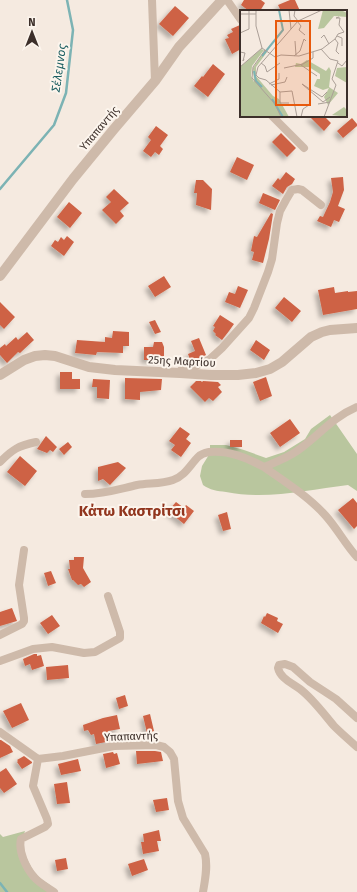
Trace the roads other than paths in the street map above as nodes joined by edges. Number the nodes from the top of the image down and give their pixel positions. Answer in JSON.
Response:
{"nodes":[{"id":1,"x":152,"y":0,"type":"edge"},
{"id":2,"x":222,"y":0,"type":"edge"},
{"id":3,"x":227,"y":0,"type":"edge"},
{"id":4,"x":240,"y":19,"type":"edge"},
{"id":5,"x":155,"y":81,"type":"junction"},
{"id":6,"x":273,"y":117,"type":"edge"},
{"id":7,"x":304,"y":148,"type":"dead end"},
{"id":8,"x":321,"y":205,"type":"dead end"},
{"id":9,"x":0,"y":276,"type":"edge"},
{"id":10,"x":357,"y":328,"type":"edge"},
{"id":11,"x":180,"y":373,"type":"junction"},
{"id":12,"x":0,"y":375,"type":"edge"},
{"id":13,"x":357,"y":407,"type":"edge"},
{"id":14,"x":36,"y":442,"type":"dead end"},
{"id":15,"x":0,"y":462,"type":"edge"},
{"id":16,"x":264,"y":468,"type":"junction"},
{"id":17,"x":85,"y":494,"type":"dead end"},
{"id":18,"x":24,"y":550,"type":"dead end"},
{"id":19,"x":357,"y":557,"type":"edge"},
{"id":20,"x":108,"y":596,"type":"dead end"},
{"id":21,"x":0,"y":635,"type":"edge"},
{"id":22,"x":0,"y":661,"type":"edge"},
{"id":23,"x":357,"y":718,"type":"edge"},
{"id":24,"x":0,"y":732,"type":"edge"},
{"id":25,"x":357,"y":747,"type":"edge"},
{"id":26,"x":38,"y":759,"type":"junction"},
{"id":27,"x":54,"y":892,"type":"edge"},
{"id":28,"x":203,"y":892,"type":"edge"}],
"edges":[{"from":1,"to":5,"type":"street"},
{"from":2,"to":5,"type":"street","name":"Υπαπαντής"},
{"from":3,"to":4,"type":"street"},
{"from":5,"to":9,"type":"street","name":"Υπαπαντής"},
{"from":6,"to":7,"type":"street"},
{"from":8,"to":11,"type":"street"},
{"from":10,"to":11,"type":"street","name":"25ης Μαρτίου"},
{"from":11,"to":12,"type":"street","name":"25ης Μαρτίου"},
{"from":13,"to":16,"type":"street"},
{"from":14,"to":15,"type":"street"},
{"from":16,"to":17,"type":"street"},
{"from":16,"to":19,"type":"street"},
{"from":18,"to":21,"type":"street"},
{"from":20,"to":22,"type":"street"},
{"from":23,"to":25,"type":"street"},
{"from":24,"to":26,"type":"street"},
{"from":26,"to":27,"type":"street"},
{"from":26,"to":28,"type":"street","name":"Υπαπαντής"}]}
